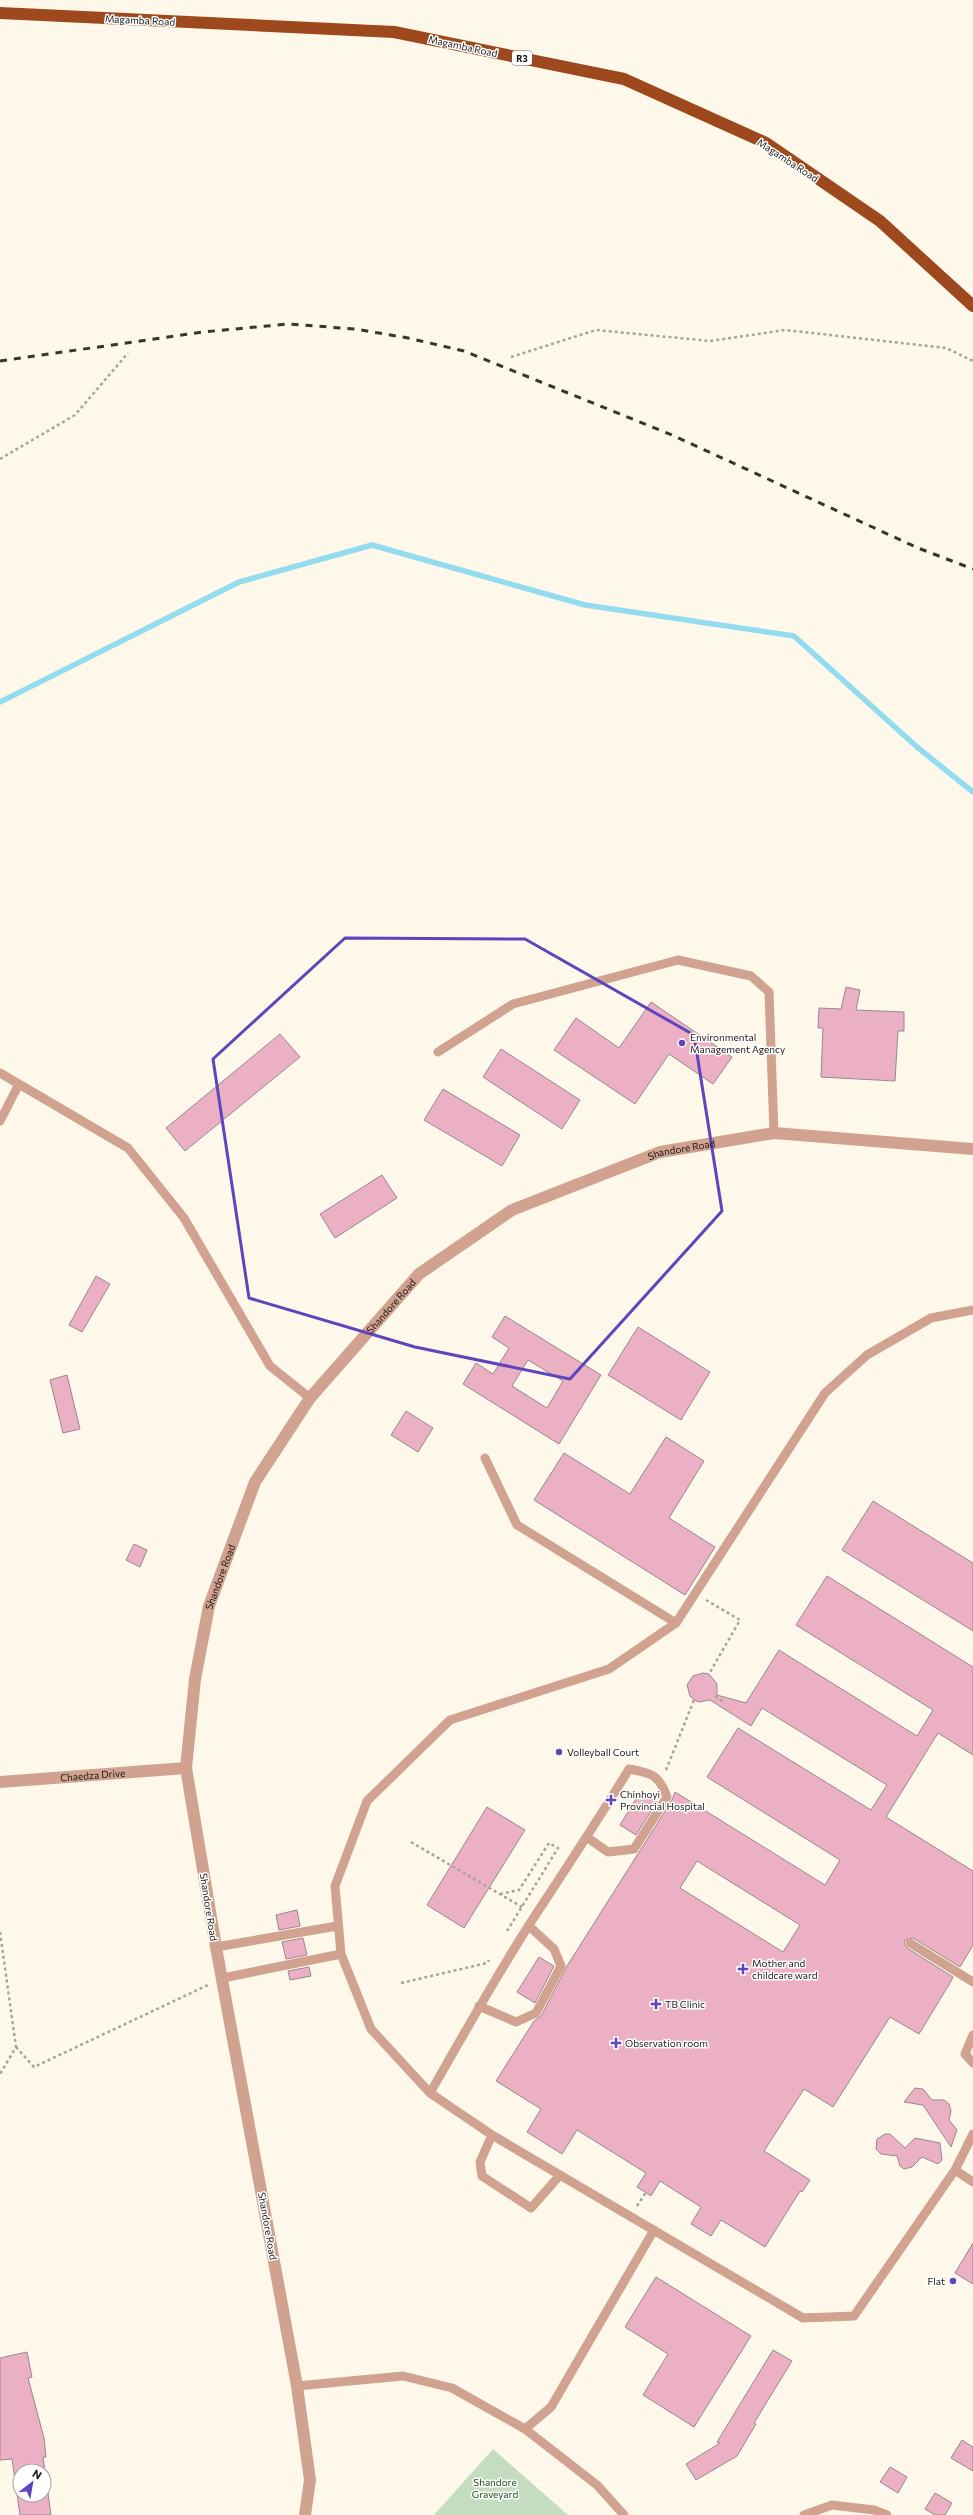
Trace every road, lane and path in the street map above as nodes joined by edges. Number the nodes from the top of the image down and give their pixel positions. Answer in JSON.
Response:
{"nodes":[{"id":1,"x":0,"y":13,"type":"edge"},
{"id":2,"x":973,"y":306,"type":"edge"},
{"id":3,"x":128,"y":353,"type":"dead end"},
{"id":4,"x":511,"y":357,"type":"dead end"},
{"id":5,"x":973,"y":360,"type":"edge"},
{"id":6,"x":0,"y":459,"type":"edge"},
{"id":7,"x":438,"y":1052,"type":"dead end"},
{"id":8,"x":0,"y":1073,"type":"edge"},
{"id":9,"x":19,"y":1084,"type":"junction"},
{"id":10,"x":0,"y":1121,"type":"edge"},
{"id":11,"x":774,"y":1133,"type":"junction"},
{"id":12,"x":973,"y":1149,"type":"edge"},
{"id":13,"x":973,"y":1310,"type":"edge"},
{"id":14,"x":310,"y":1398,"type":"junction"},
{"id":15,"x":485,"y":1458,"type":"dead end"},
{"id":16,"x":695,"y":1594,"type":"junction"},
{"id":17,"x":676,"y":1623,"type":"junction"},
{"id":18,"x":709,"y":1674,"type":"dead end"},
{"id":19,"x":714,"y":1696,"type":"dead end"},
{"id":20,"x":694,"y":1700,"type":"dead end"},
{"id":21,"x":725,"y":1702,"type":"dead end"},
{"id":22,"x":186,"y":1768,"type":"junction"},
{"id":23,"x":0,"y":1782,"type":"edge"},
{"id":24,"x":662,"y":1782,"type":"junction"},
{"id":25,"x":588,"y":1838,"type":"junction"},
{"id":26,"x":411,"y":1842,"type":"dead end"},
{"id":27,"x":500,"y":1894,"type":"junction"},
{"id":28,"x":522,"y":1907,"type":"junction"},
{"id":29,"x":337,"y":1926,"type":"junction"},
{"id":30,"x":529,"y":1926,"type":"junction"},
{"id":31,"x":0,"y":1932,"type":"edge"},
{"id":32,"x":503,"y":1938,"type":"dead end"},
{"id":33,"x":910,"y":1943,"type":"dead end"},
{"id":34,"x":216,"y":1947,"type":"junction"},
{"id":35,"x":341,"y":1954,"type":"junction"},
{"id":36,"x":491,"y":1957,"type":"dead end"},
{"id":37,"x":223,"y":1978,"type":"junction"},
{"id":38,"x":973,"y":1982,"type":"edge"},
{"id":39,"x":401,"y":1983,"type":"dead end"},
{"id":40,"x":479,"y":2006,"type":"junction"},
{"id":41,"x":973,"y":2035,"type":"edge"},
{"id":42,"x":16,"y":2047,"type":"junction"},
{"id":43,"x":973,"y":2063,"type":"edge"},
{"id":44,"x":0,"y":2074,"type":"edge"},
{"id":45,"x":430,"y":2093,"type":"junction"},
{"id":46,"x":973,"y":2134,"type":"edge"},
{"id":47,"x":492,"y":2135,"type":"junction"},
{"id":48,"x":954,"y":2170,"type":"junction"},
{"id":49,"x":560,"y":2175,"type":"junction"},
{"id":50,"x":973,"y":2182,"type":"edge"},
{"id":51,"x":654,"y":2230,"type":"junction"},
{"id":52,"x":297,"y":2386,"type":"junction"},
{"id":53,"x":525,"y":2430,"type":"junction"},
{"id":54,"x":304,"y":2515,"type":"edge"},
{"id":55,"x":624,"y":2515,"type":"edge"},
{"id":56,"x":804,"y":2515,"type":"edge"},
{"id":57,"x":887,"y":2515,"type":"edge"}],
"edges":[{"from":1,"to":2,"type":"highway","name":"Magamba Road","number":"R3"},
{"from":3,"to":6,"type":"path"},
{"from":4,"to":5,"type":"path"},
{"from":7,"to":11,"type":"lane"},
{"from":8,"to":9,"type":"lane"},
{"from":9,"to":10,"type":"lane"},
{"from":9,"to":14,"type":"lane"},
{"from":11,"to":12,"type":"street","name":"Shandore Road"},
{"from":11,"to":14,"type":"street","name":"Shandore Road"},
{"from":13,"to":16,"type":"lane"},
{"from":14,"to":22,"type":"street","name":"Shandore Road"},
{"from":15,"to":17,"type":"lane"},
{"from":16,"to":17,"type":"lane"},
{"from":16,"to":18,"type":"path"},
{"from":17,"to":29,"type":"lane"},
{"from":19,"to":21,"type":"path"},
{"from":20,"to":24,"type":"path"},
{"from":22,"to":23,"type":"street","name":"Chaedza Drive"},
{"from":22,"to":34,"type":"street","name":"Shandore Road"},
{"from":24,"to":25,"type":"lane"},
{"from":24,"to":25,"type":"lane"},
{"from":25,"to":30,"type":"lane"},
{"from":26,"to":27,"type":"path"},
{"from":27,"to":28,"type":"path"},
{"from":27,"to":28,"type":"path"},
{"from":28,"to":32,"type":"path"},
{"from":29,"to":34,"type":"lane"},
{"from":29,"to":35,"type":"lane"},
{"from":30,"to":40,"type":"lane"},
{"from":30,"to":40,"type":"lane"},
{"from":31,"to":42,"type":"path"},
{"from":33,"to":38,"type":"lane"},
{"from":34,"to":37,"type":"street","name":"Shandore Road"},
{"from":35,"to":37,"type":"lane"},
{"from":35,"to":45,"type":"lane"},
{"from":36,"to":39,"type":"path"},
{"from":37,"to":42,"type":"path"},
{"from":37,"to":52,"type":"street","name":"Shandore Road"},
{"from":40,"to":45,"type":"lane"},
{"from":41,"to":43,"type":"lane"},
{"from":42,"to":44,"type":"path"},
{"from":45,"to":47,"type":"lane"},
{"from":46,"to":48,"type":"lane"},
{"from":47,"to":49,"type":"lane"},
{"from":47,"to":49,"type":"lane"},
{"from":48,"to":50,"type":"lane"},
{"from":48,"to":51,"type":"lane"},
{"from":49,"to":51,"type":"lane"},
{"from":51,"to":53,"type":"lane"},
{"from":52,"to":53,"type":"lane"},
{"from":52,"to":54,"type":"street","name":"Shandore Road"},
{"from":53,"to":55,"type":"lane"},
{"from":56,"to":57,"type":"lane"}]}
